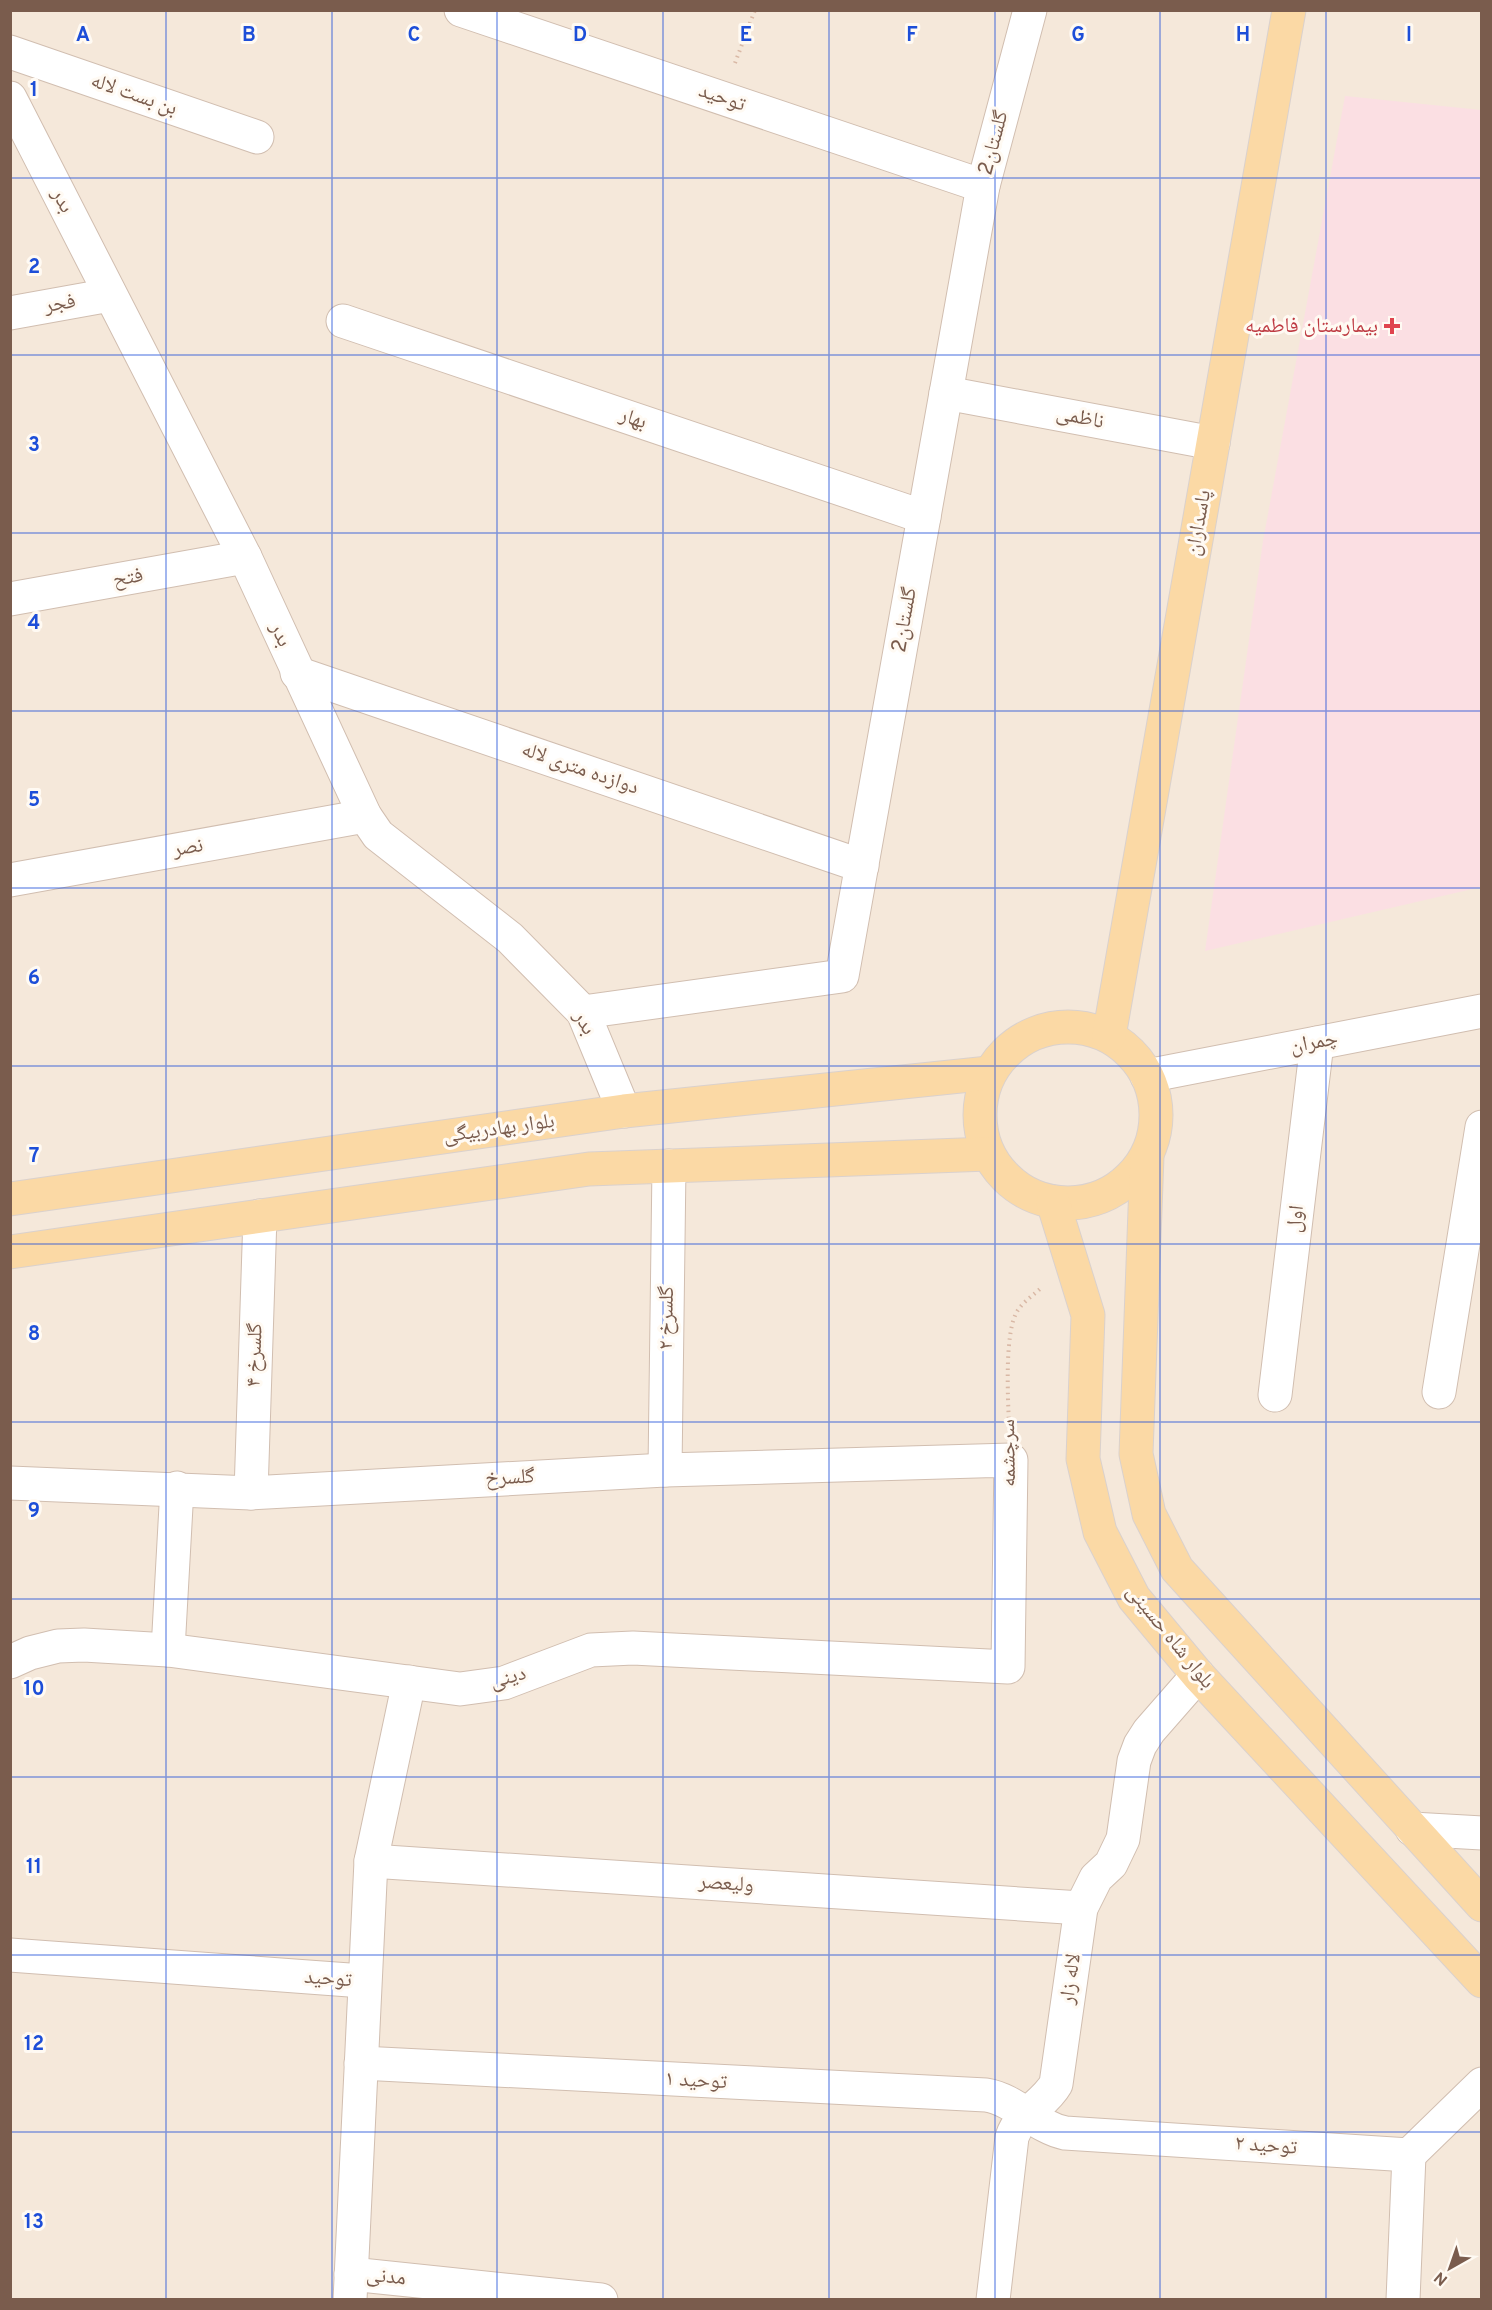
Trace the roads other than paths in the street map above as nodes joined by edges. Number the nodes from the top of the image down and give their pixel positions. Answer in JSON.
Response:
{"nodes":[{"id":1,"x":461,"y":10,"type":"edge"},
{"id":2,"x":1030,"y":10,"type":"edge"},
{"id":3,"x":1289,"y":10,"type":"edge"},
{"id":4,"x":10,"y":52,"type":"edge"},
{"id":5,"x":10,"y":98,"type":"edge"},
{"id":6,"x":257,"y":137,"type":"dead end"},
{"id":7,"x":22,"y":147,"type":"edge"},
{"id":8,"x":982,"y":186,"type":"junction"},
{"id":9,"x":110,"y":295,"type":"junction"},
{"id":10,"x":10,"y":313,"type":"edge"},
{"id":11,"x":342,"y":321,"type":"dead end"},
{"id":12,"x":946,"y":393,"type":"junction"},
{"id":13,"x":1213,"y":443,"type":"junction"},
{"id":14,"x":924,"y":517,"type":"junction"},
{"id":15,"x":245,"y":557,"type":"junction"},
{"id":16,"x":10,"y":599,"type":"edge"},
{"id":17,"x":297,"y":673,"type":"junction"},
{"id":18,"x":365,"y":816,"type":"junction"},
{"id":19,"x":862,"y":866,"type":"junction"},
{"id":20,"x":10,"y":880,"type":"edge"},
{"id":21,"x":1482,"y":1011,"type":"edge"},
{"id":22,"x":583,"y":1012,"type":"junction"},
{"id":23,"x":1109,"y":1036,"type":"junction"},
{"id":24,"x":1317,"y":1043,"type":"junction"},
{"id":25,"x":989,"y":1073,"type":"junction"},
{"id":26,"x":1148,"y":1076,"type":"junction"},
{"id":27,"x":624,"y":1111,"type":"junction"},
{"id":28,"x":1482,"y":1127,"type":"edge"},
{"id":29,"x":988,"y":1154,"type":"junction"},
{"id":30,"x":1147,"y":1156,"type":"junction"},
{"id":31,"x":669,"y":1166,"type":"junction"},
{"id":32,"x":10,"y":1199,"type":"edge"},
{"id":33,"x":1053,"y":1203,"type":"junction"},
{"id":34,"x":260,"y":1216,"type":"junction"},
{"id":35,"x":10,"y":1252,"type":"edge"},
{"id":36,"x":1439,"y":1392,"type":"dead end"},
{"id":37,"x":1275,"y":1395,"type":"dead end"},
{"id":38,"x":1011,"y":1460,"type":"joint"},
{"id":39,"x":665,"y":1470,"type":"junction"},
{"id":40,"x":10,"y":1483,"type":"edge"},
{"id":41,"x":177,"y":1488,"type":"junction"},
{"id":42,"x":251,"y":1493,"type":"junction"},
{"id":43,"x":168,"y":1650,"type":"junction"},
{"id":44,"x":10,"y":1662,"type":"edge"},
{"id":45,"x":1008,"y":1666,"type":"joint"},
{"id":46,"x":1198,"y":1675,"type":"junction"},
{"id":47,"x":410,"y":1682,"type":"junction"},
{"id":48,"x":1412,"y":1829,"type":"junction"},
{"id":49,"x":1482,"y":1833,"type":"edge"},
{"id":50,"x":371,"y":1861,"type":"junction"},
{"id":51,"x":1482,"y":1905,"type":"edge"},
{"id":52,"x":1081,"y":1908,"type":"junction"},
{"id":53,"x":10,"y":1955,"type":"edge"},
{"id":54,"x":1482,"y":1981,"type":"edge"},
{"id":55,"x":363,"y":1982,"type":"junction"},
{"id":56,"x":361,"y":2063,"type":"junction"},
{"id":57,"x":1482,"y":2084,"type":"edge"},
{"id":58,"x":1026,"y":2115,"type":"junction"},
{"id":59,"x":1409,"y":2155,"type":"junction"},
{"id":60,"x":350,"y":2287,"type":"edge"},
{"id":61,"x":601,"y":2300,"type":"edge"},
{"id":62,"x":993,"y":2300,"type":"edge"},
{"id":63,"x":1403,"y":2300,"type":"edge"}],
"edges":[{"from":1,"to":8,"type":"street","name":"توحید"},
{"from":2,"to":8,"type":"street","name":"گلستان2"},
{"from":3,"to":13,"type":"main road","name":"پاسداران"},
{"from":4,"to":6,"type":"street","name":"بن بست لاله"},
{"from":5,"to":7,"type":"street","name":"بدر"},
{"from":7,"to":9,"type":"street","name":"بدر"},
{"from":8,"to":12,"type":"street","name":"گلستان2"},
{"from":9,"to":10,"type":"street","name":"فجر"},
{"from":9,"to":15,"type":"street","name":"بدر"},
{"from":11,"to":14,"type":"street","name":"بهار"},
{"from":12,"to":13,"type":"street","name":"ناظمی"},
{"from":12,"to":14,"type":"street","name":"گلستان2"},
{"from":13,"to":23,"type":"main road","name":"پاسداران"},
{"from":14,"to":19,"type":"street","name":"گلستان2"},
{"from":15,"to":16,"type":"street","name":"فتح"},
{"from":15,"to":17,"type":"street","name":"بدر"},
{"from":17,"to":18,"type":"street","name":"بدر"},
{"from":17,"to":19,"type":"street","name":"دوازده متری لاله"},
{"from":18,"to":20,"type":"street","name":"نصر"},
{"from":18,"to":22,"type":"street","name":"بدر"},
{"from":19,"to":22,"type":"street","name":"گلستان2"},
{"from":21,"to":24,"type":"street","name":"چمران"},
{"from":22,"to":27,"type":"street","name":"بدر"},
{"from":23,"to":25,"type":"main road"},
{"from":23,"to":26,"type":"main road"},
{"from":24,"to":26,"type":"street","name":"چمران"},
{"from":24,"to":37,"type":"street","name":"اول"},
{"from":25,"to":27,"type":"main road","name":"بلوار بهادربیگی"},
{"from":25,"to":29,"type":"main road"},
{"from":26,"to":30,"type":"main road"},
{"from":27,"to":32,"type":"main road","name":"بلوار بهادربیگی"},
{"from":28,"to":36,"type":"street"},
{"from":29,"to":31,"type":"main road"},
{"from":29,"to":33,"type":"main road"},
{"from":30,"to":33,"type":"main road"},
{"from":30,"to":48,"type":"main road"},
{"from":31,"to":34,"type":"main road"},
{"from":31,"to":39,"type":"street","name":"گلسرخ ۲"},
{"from":33,"to":46,"type":"main road","name":"بلوار شاه حسینی"},
{"from":34,"to":35,"type":"main road"},
{"from":34,"to":42,"type":"street","name":"گلسرخ ۴"},
{"from":38,"to":39,"type":"street","name":"گلسرخ"},
{"from":38,"to":45,"type":"street","name":"سرچشمه"},
{"from":39,"to":42,"type":"street","name":"گلسرخ"},
{"from":40,"to":41,"type":"street","name":"گلسرخ"},
{"from":41,"to":42,"type":"street","name":"گلسرخ"},
{"from":41,"to":43,"type":"street"},
{"from":43,"to":44,"type":"street","name":"دینی"},
{"from":43,"to":47,"type":"street","name":"دینی"},
{"from":45,"to":47,"type":"street","name":"دینی"},
{"from":46,"to":52,"type":"street","name":"لاله زار"},
{"from":46,"to":54,"type":"main road","name":"بلوار شاه حسینی"},
{"from":47,"to":50,"type":"street"},
{"from":48,"to":49,"type":"street"},
{"from":48,"to":51,"type":"main road"},
{"from":50,"to":52,"type":"street","name":"ولیعصر"},
{"from":50,"to":55,"type":"street"},
{"from":52,"to":58,"type":"street","name":"لاله زار"},
{"from":53,"to":55,"type":"street","name":"توحید"},
{"from":55,"to":56,"type":"street","name":"توحید"},
{"from":56,"to":58,"type":"street","name":"توحید ۱"},
{"from":56,"to":60,"type":"street","name":"توحید"},
{"from":57,"to":59,"type":"street"},
{"from":58,"to":59,"type":"street","name":"توحید ۲"},
{"from":58,"to":62,"type":"street","name":"لاله زار"},
{"from":59,"to":63,"type":"street"},
{"from":60,"to":61,"type":"street","name":"مدنی"}]}
